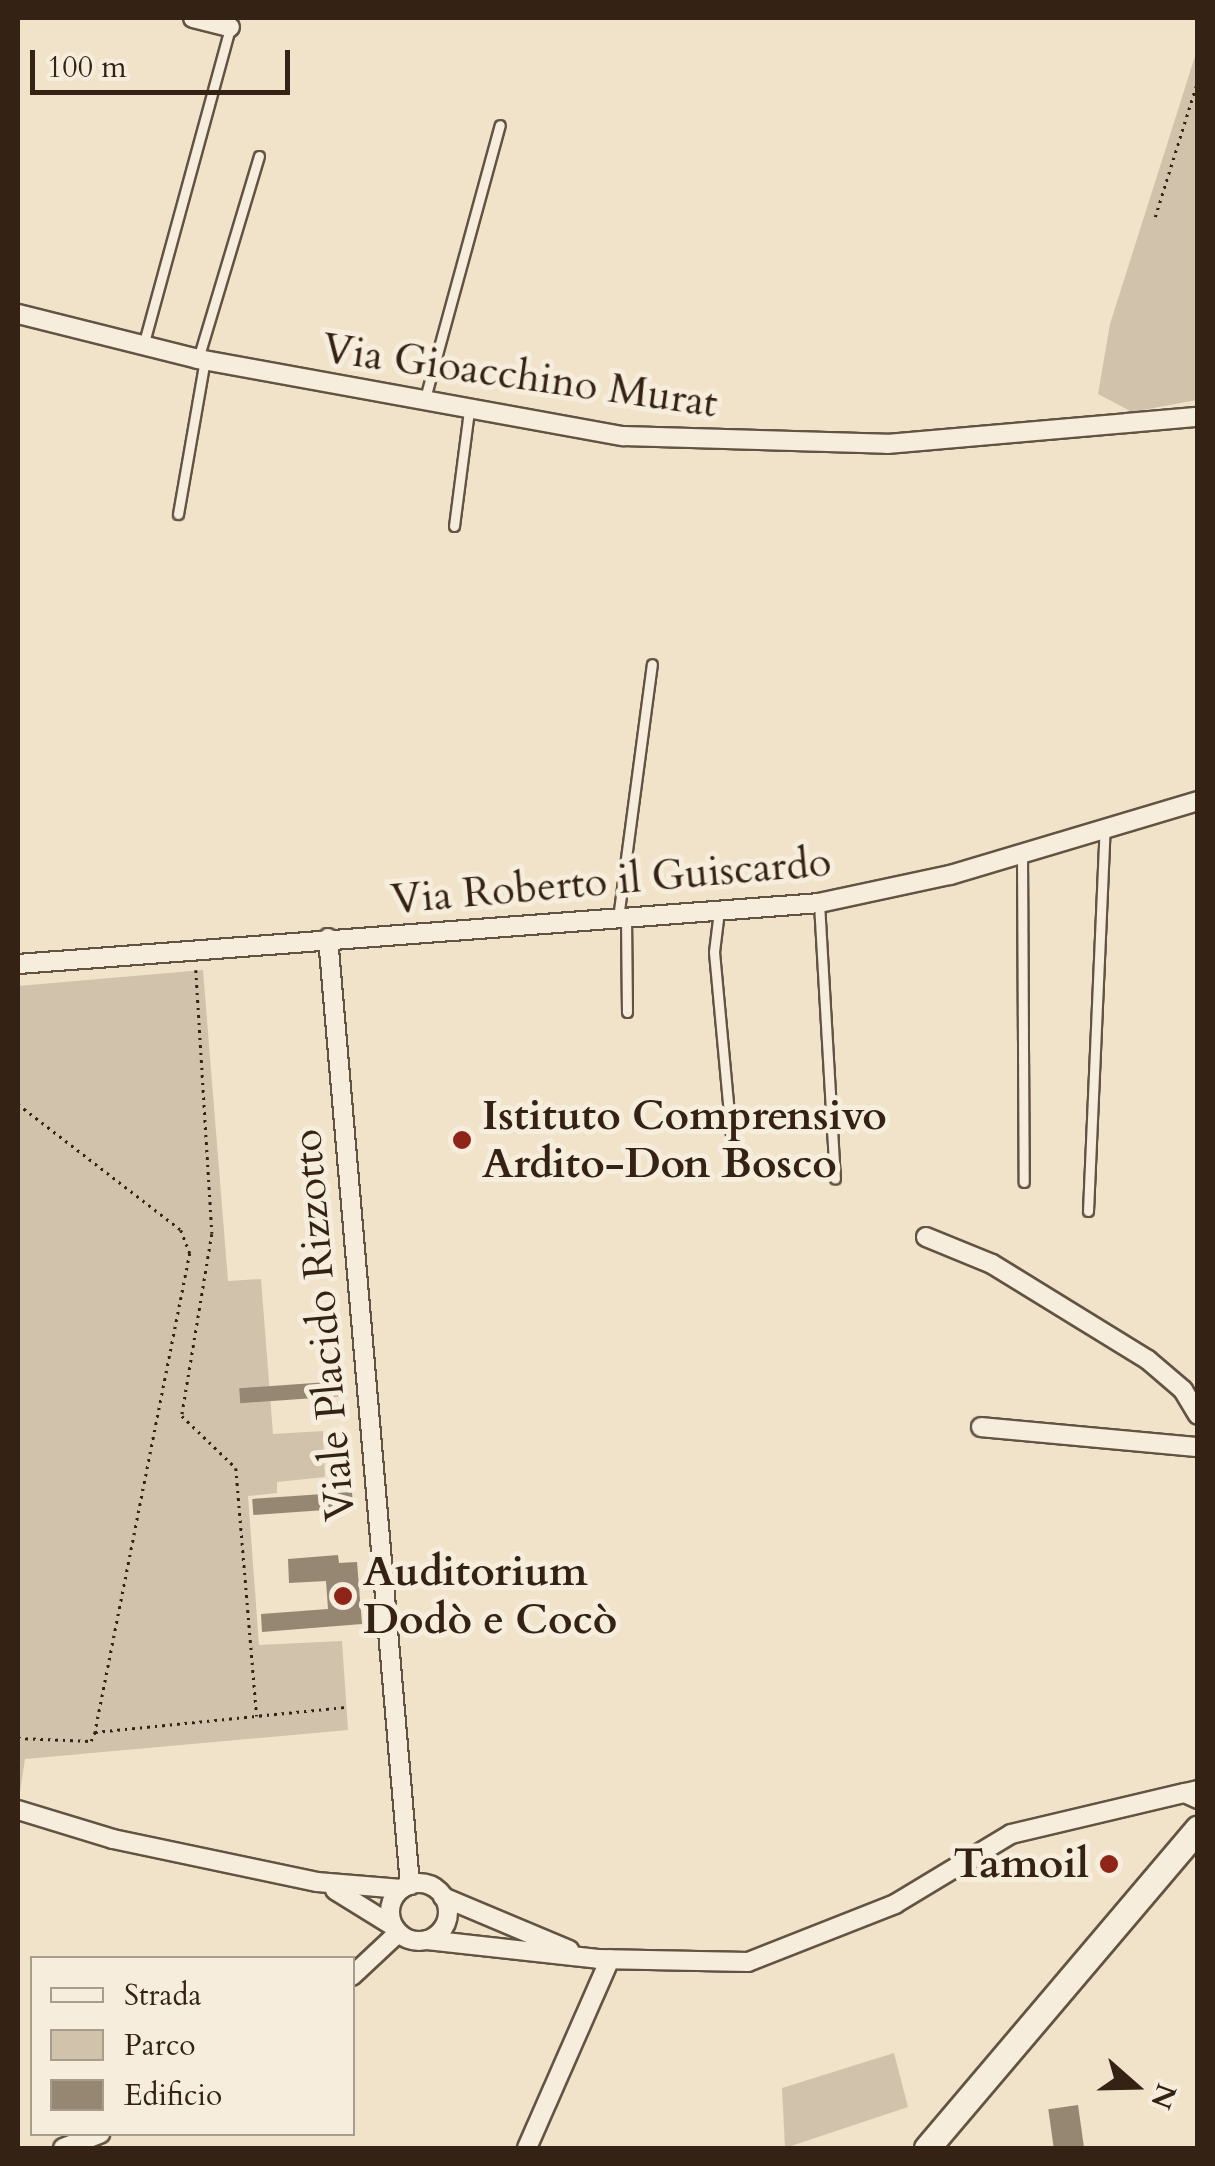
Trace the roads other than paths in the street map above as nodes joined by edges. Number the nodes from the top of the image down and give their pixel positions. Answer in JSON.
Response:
{"nodes":[{"id":1,"x":193,"y":18,"type":"edge"},
{"id":2,"x":230,"y":27,"type":"joint"},
{"id":3,"x":500,"y":125,"type":"dead end"},
{"id":4,"x":259,"y":156,"type":"dead end"},
{"id":5,"x":18,"y":314,"type":"edge"},
{"id":6,"x":142,"y":346,"type":"junction"},
{"id":7,"x":202,"y":360,"type":"junction"},
{"id":8,"x":424,"y":402,"type":"junction"},
{"id":9,"x":469,"y":410,"type":"junction"},
{"id":10,"x":1198,"y":417,"type":"edge"},
{"id":11,"x":178,"y":514,"type":"dead end"},
{"id":12,"x":454,"y":526,"type":"dead end"},
{"id":13,"x":652,"y":664,"type":"dead end"},
{"id":14,"x":1198,"y":800,"type":"edge"},
{"id":15,"x":1105,"y":828,"type":"junction"},
{"id":16,"x":1022,"y":854,"type":"junction"},
{"id":17,"x":819,"y":903,"type":"junction"},
{"id":18,"x":720,"y":911,"type":"junction"},
{"id":19,"x":622,"y":917,"type":"junction"},
{"id":20,"x":328,"y":938,"type":"junction"},
{"id":21,"x":18,"y":964,"type":"edge"},
{"id":22,"x":626,"y":1012,"type":"dead end"},
{"id":23,"x":732,"y":1147,"type":"dead end"},
{"id":24,"x":835,"y":1180,"type":"dead end"},
{"id":25,"x":1024,"y":1182,"type":"dead end"},
{"id":26,"x":1088,"y":1211,"type":"dead end"},
{"id":27,"x":926,"y":1237,"type":"dead end"},
{"id":28,"x":1198,"y":1416,"type":"edge"},
{"id":29,"x":981,"y":1427,"type":"dead end"},
{"id":30,"x":1198,"y":1447,"type":"edge"},
{"id":31,"x":1193,"y":1794,"type":"edge"},
{"id":32,"x":18,"y":1810,"type":"edge"},
{"id":33,"x":1198,"y":1829,"type":"edge"},
{"id":34,"x":1198,"y":1855,"type":"edge"},
{"id":35,"x":316,"y":1882,"type":"junction"},
{"id":36,"x":406,"y":1887,"type":"junction"},
{"id":37,"x":443,"y":1896,"type":"junction"},
{"id":38,"x":396,"y":1930,"type":"junction"},
{"id":39,"x":427,"y":1940,"type":"junction"},
{"id":40,"x":604,"y":1959,"type":"junction"},
{"id":41,"x":355,"y":1973,"type":"edge"},
{"id":42,"x":89,"y":2141,"type":"edge"},
{"id":43,"x":63,"y":2148,"type":"edge"},
{"id":44,"x":527,"y":2148,"type":"edge"},
{"id":45,"x":927,"y":2148,"type":"edge"},
{"id":46,"x":948,"y":2148,"type":"edge"}],
"edges":[{"from":1,"to":2,"type":"street"},
{"from":2,"to":6,"type":"lane"},
{"from":3,"to":8,"type":"lane"},
{"from":4,"to":7,"type":"lane"},
{"from":5,"to":6,"type":"street","name":"Via Gioacchino Murat"},
{"from":6,"to":7,"type":"street","name":"Via Gioacchino Murat"},
{"from":7,"to":8,"type":"street","name":"Via Gioacchino Murat"},
{"from":7,"to":11,"type":"lane"},
{"from":8,"to":9,"type":"street","name":"Via Gioacchino Murat"},
{"from":9,"to":10,"type":"street","name":"Via Gioacchino Murat"},
{"from":9,"to":12,"type":"lane"},
{"from":13,"to":19,"type":"lane"},
{"from":14,"to":15,"type":"street","name":"Via Roberto il Guiscardo"},
{"from":15,"to":16,"type":"street","name":"Via Roberto il Guiscardo"},
{"from":15,"to":26,"type":"lane"},
{"from":16,"to":17,"type":"street","name":"Via Roberto il Guiscardo"},
{"from":16,"to":25,"type":"lane"},
{"from":17,"to":18,"type":"street","name":"Via Roberto il Guiscardo"},
{"from":17,"to":24,"type":"lane"},
{"from":18,"to":19,"type":"street","name":"Via Roberto il Guiscardo"},
{"from":18,"to":23,"type":"lane"},
{"from":19,"to":20,"type":"street","name":"Via Roberto il Guiscardo"},
{"from":19,"to":22,"type":"lane"},
{"from":20,"to":21,"type":"street","name":"Via Roberto il Guiscardo"},
{"from":20,"to":36,"type":"street","name":"Viale Placido Rizzotto"},
{"from":27,"to":28,"type":"street"},
{"from":29,"to":30,"type":"street"},
{"from":31,"to":40,"type":"street"},
{"from":32,"to":35,"type":"street"},
{"from":33,"to":45,"type":"street"},
{"from":34,"to":46,"type":"street"},
{"from":35,"to":36,"type":"street"},
{"from":35,"to":38,"type":"street"},
{"from":36,"to":37,"type":"street"},
{"from":36,"to":38,"type":"street"},
{"from":37,"to":39,"type":"street"},
{"from":37,"to":40,"type":"street"},
{"from":38,"to":39,"type":"street"},
{"from":38,"to":41,"type":"street"},
{"from":39,"to":40,"type":"street"},
{"from":40,"to":44,"type":"street"},
{"from":42,"to":43,"type":"street"}]}
